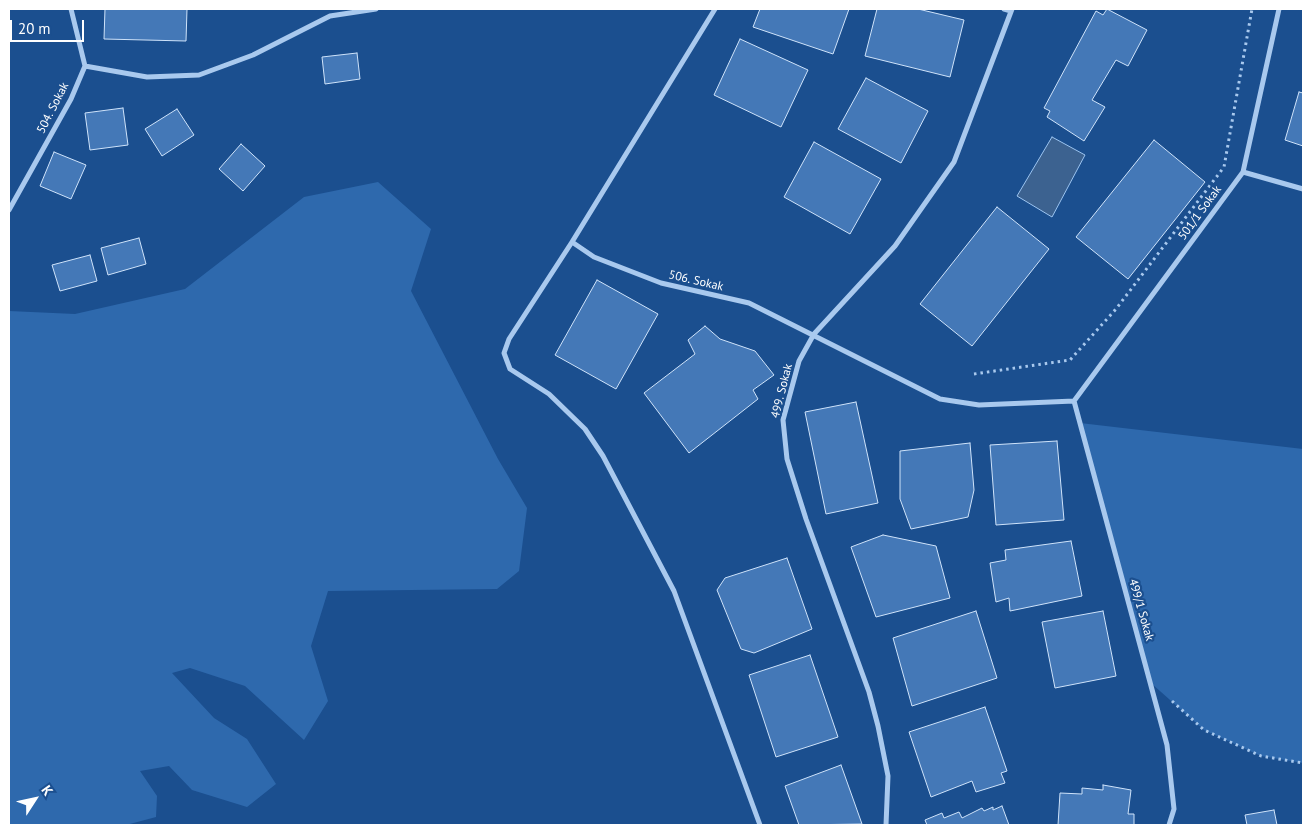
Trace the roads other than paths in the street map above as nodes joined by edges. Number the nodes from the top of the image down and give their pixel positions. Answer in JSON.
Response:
{"nodes":[{"id":1,"x":71,"y":9,"type":"edge"},
{"id":2,"x":376,"y":9,"type":"edge"},
{"id":3,"x":715,"y":9,"type":"edge"},
{"id":4,"x":1004,"y":9,"type":"edge"},
{"id":5,"x":1279,"y":9,"type":"edge"},
{"id":6,"x":1011,"y":10,"type":"edge"},
{"id":7,"x":85,"y":66,"type":"junction"},
{"id":8,"x":1243,"y":172,"type":"junction"},
{"id":9,"x":1303,"y":190,"type":"edge"},
{"id":10,"x":9,"y":210,"type":"edge"},
{"id":11,"x":572,"y":242,"type":"junction"},
{"id":12,"x":814,"y":334,"type":"junction"},
{"id":13,"x":1074,"y":401,"type":"junction"},
{"id":14,"x":760,"y":825,"type":"edge"},
{"id":15,"x":886,"y":825,"type":"edge"},
{"id":16,"x":1169,"y":825,"type":"edge"}],
"edges":[{"from":1,"to":7,"type":"street"},
{"from":2,"to":7,"type":"street"},
{"from":3,"to":11,"type":"street"},
{"from":4,"to":6,"type":"street"},
{"from":5,"to":8,"type":"street","name":"501/1 Sokak"},
{"from":6,"to":12,"type":"street","name":"499. Sokak"},
{"from":7,"to":10,"type":"street","name":"504. Sokak"},
{"from":8,"to":9,"type":"street"},
{"from":8,"to":13,"type":"street","name":"501/1 Sokak"},
{"from":11,"to":12,"type":"street","name":"506. Sokak"},
{"from":11,"to":14,"type":"street"},
{"from":12,"to":13,"type":"street","name":"506. Sokak"},
{"from":12,"to":15,"type":"street","name":"499. Sokak"},
{"from":13,"to":16,"type":"street","name":"499/1 Sokak"}]}
